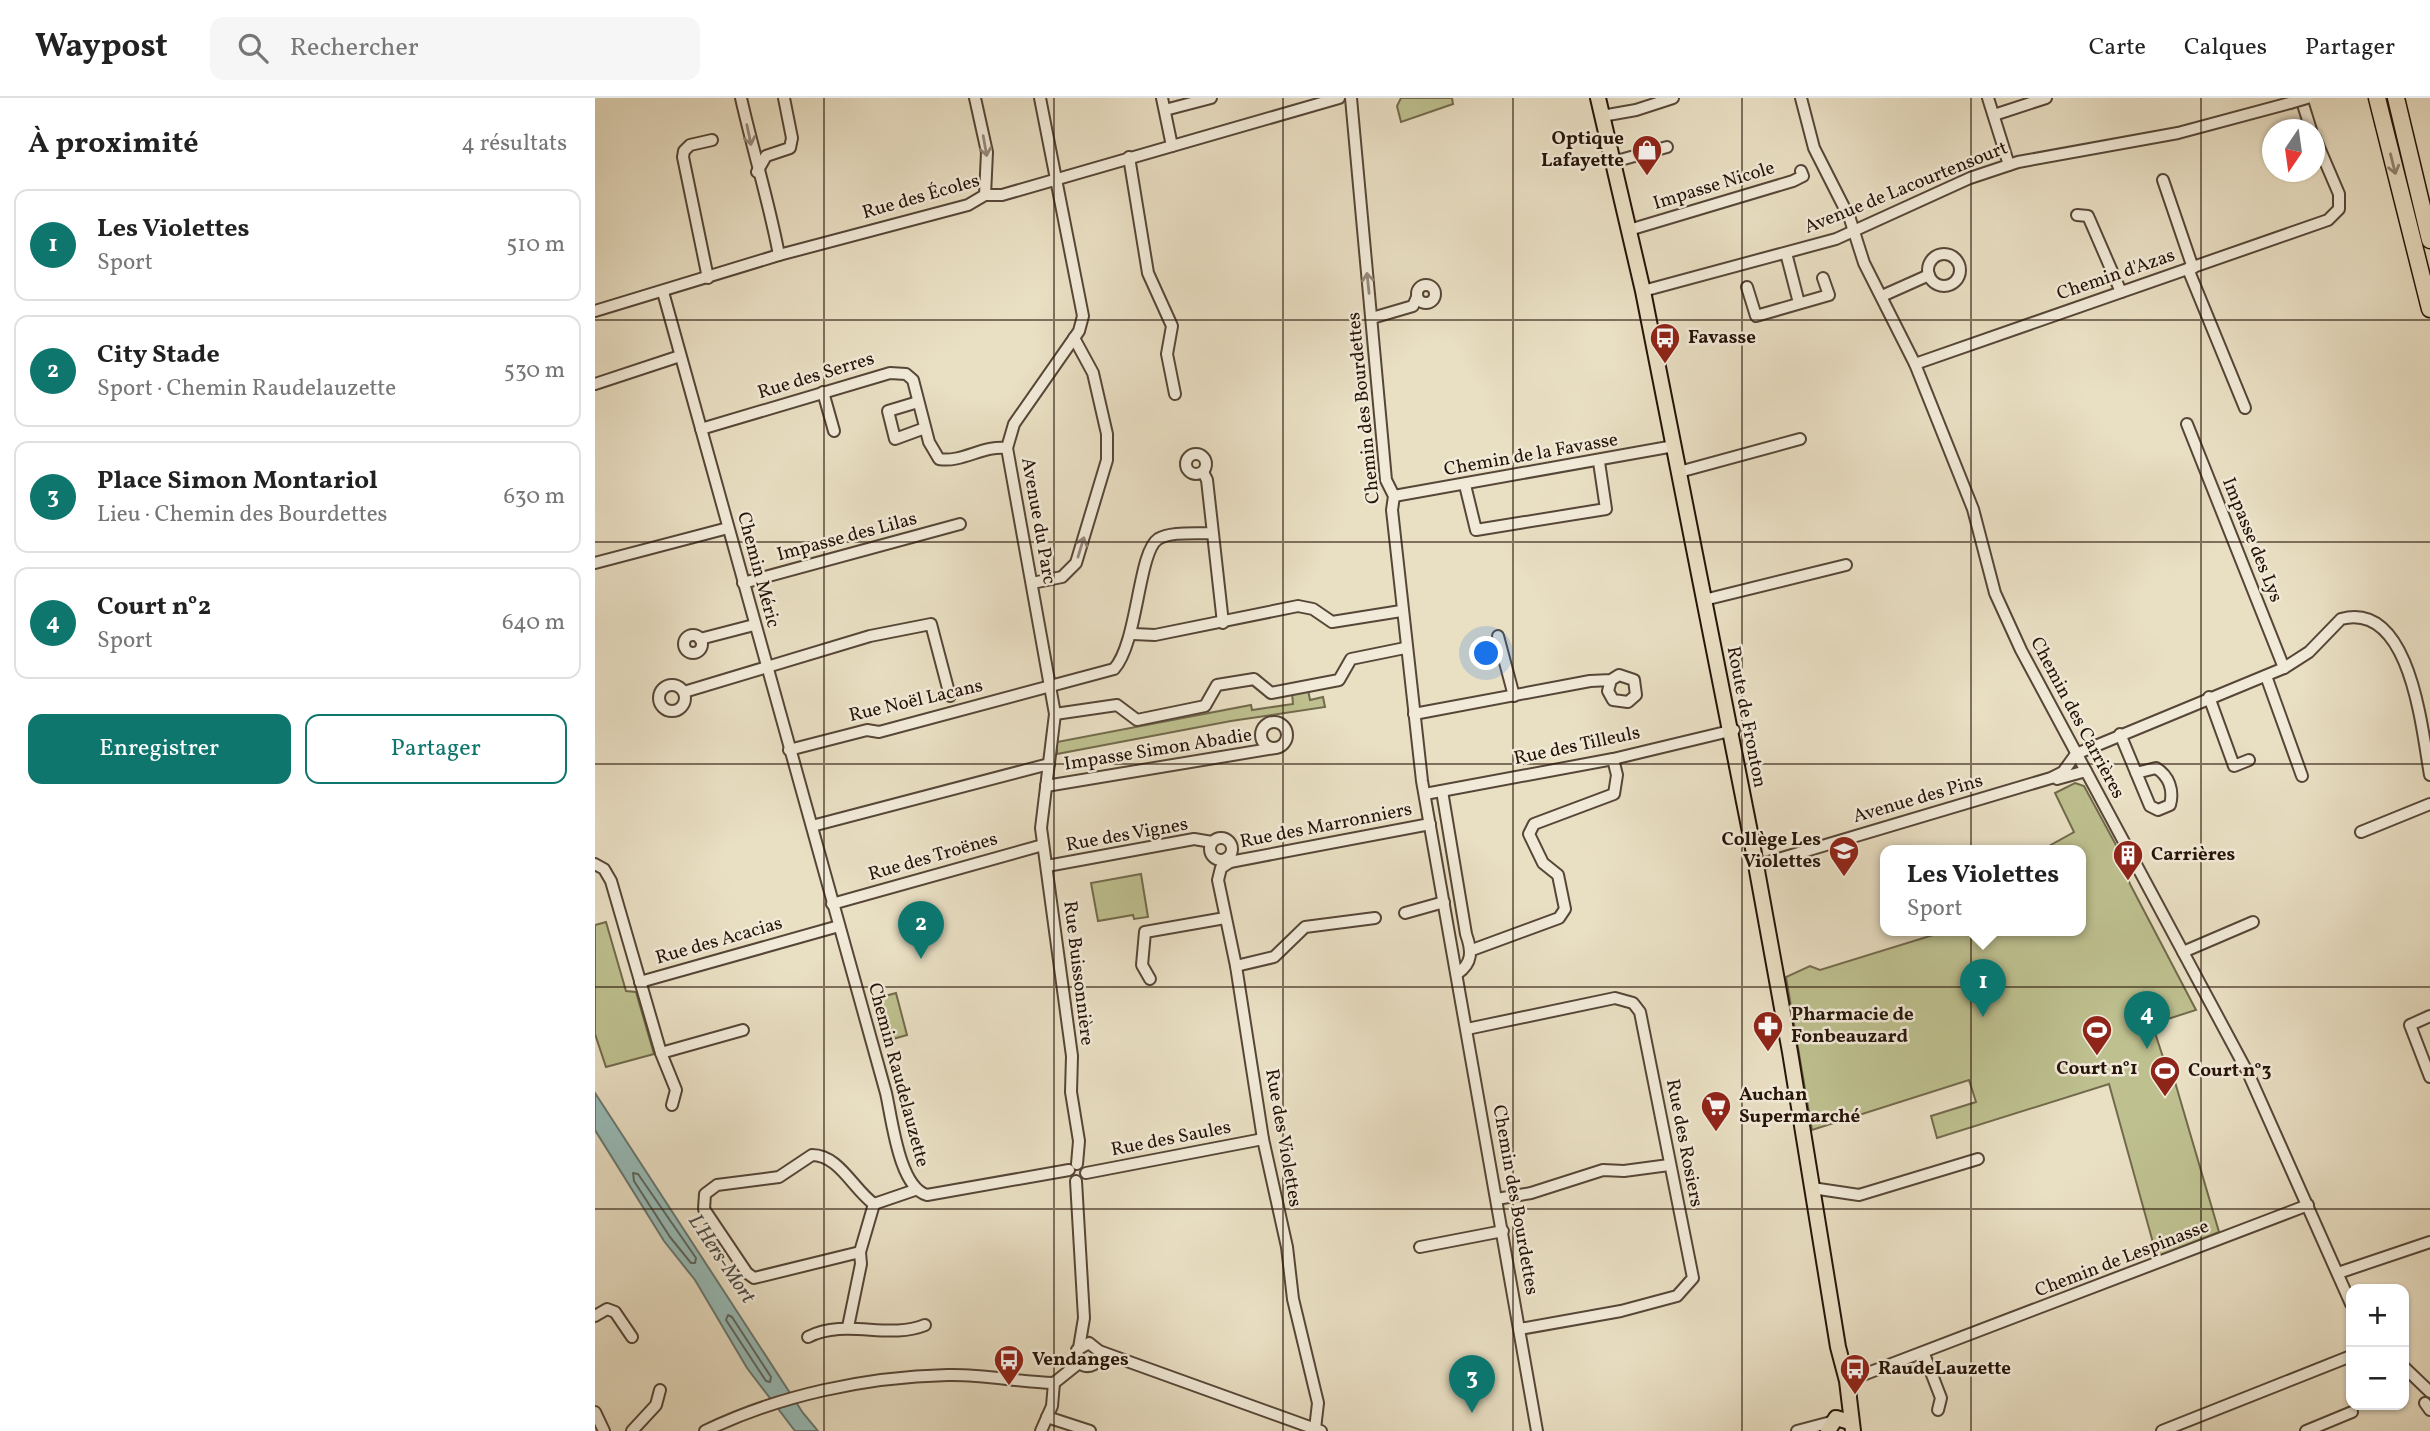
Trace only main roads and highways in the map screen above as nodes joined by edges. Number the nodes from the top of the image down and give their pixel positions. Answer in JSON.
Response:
{"nodes":[{"id":1,"x":1598,"y":98,"type":"edge"},
{"id":2,"x":2377,"y":98,"type":"edge"},
{"id":3,"x":2396,"y":98,"type":"edge"},
{"id":4,"x":2430,"y":240,"type":"edge"},
{"id":5,"x":2430,"y":309,"type":"edge"},
{"id":6,"x":1838,"y":1347,"type":"junction"},
{"id":7,"x":1840,"y":1425,"type":"edge"}],
"edges":[{"from":1,"to":6,"type":"main road","name":"Route de Fronton"},
{"from":2,"to":5,"type":"highway","one_way":true},
{"from":3,"to":4,"type":"highway"},
{"from":6,"to":7,"type":"main road"},
{"from":6,"to":7,"type":"main road"}]}
